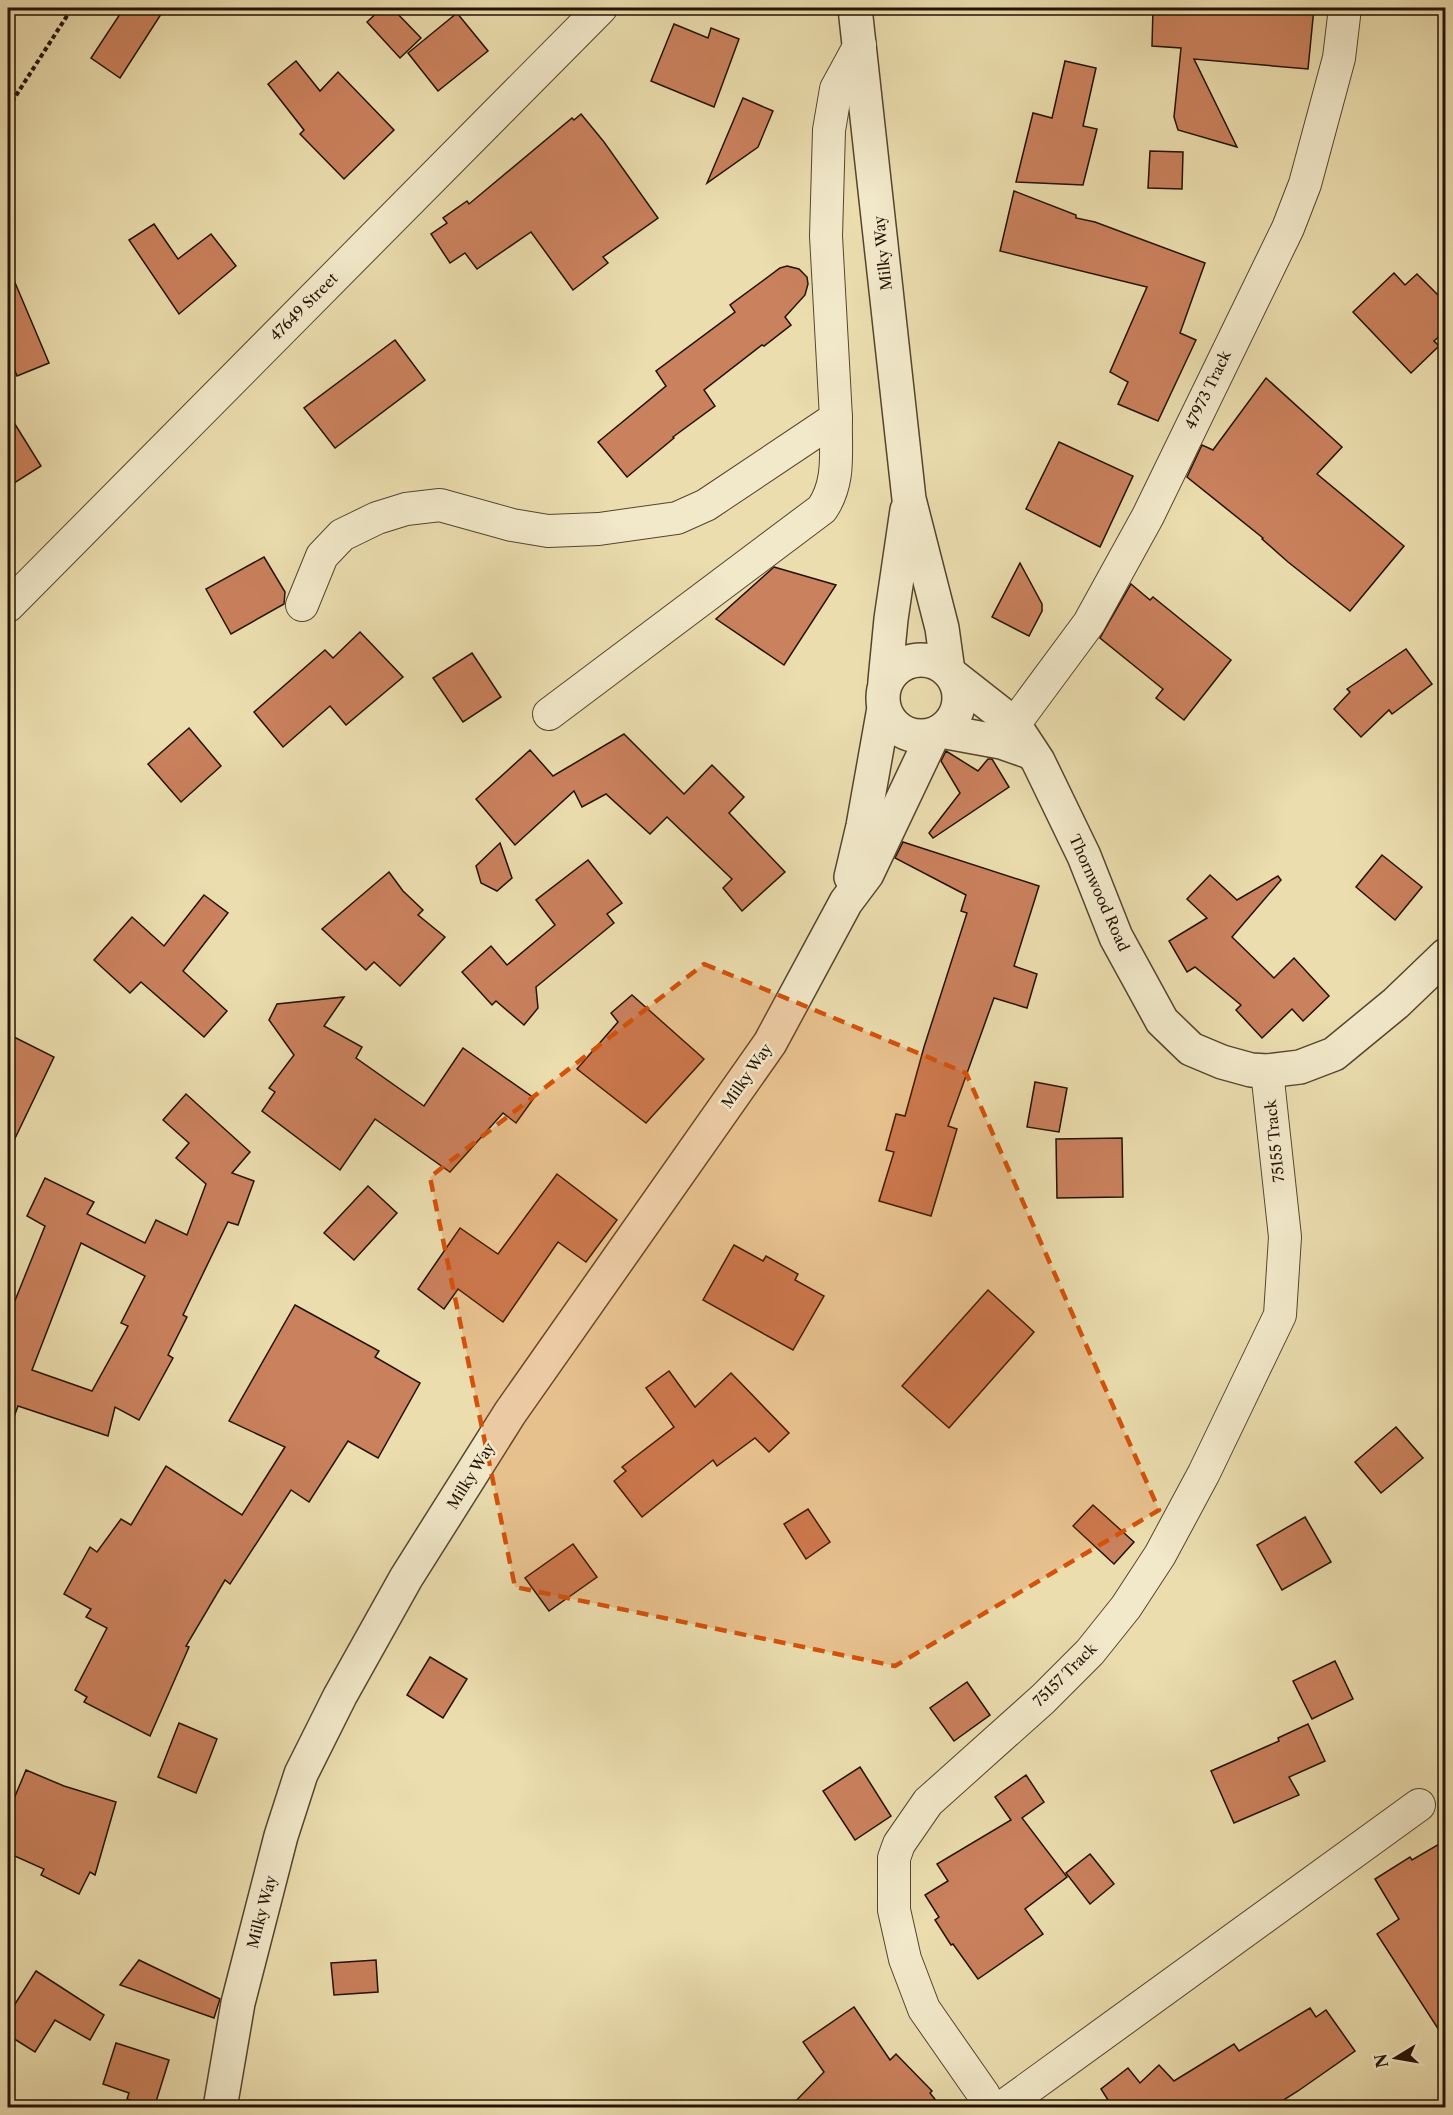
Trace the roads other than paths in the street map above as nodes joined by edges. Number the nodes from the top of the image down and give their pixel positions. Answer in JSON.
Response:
{"nodes":[{"id":1,"x":598,"y":8,"type":"edge"},
{"id":2,"x":855,"y":8,"type":"edge"},
{"id":3,"x":1346,"y":8,"type":"edge"},
{"id":4,"x":860,"y":45,"type":"junction"},
{"id":5,"x":836,"y":418,"type":"junction"},
{"id":6,"x":909,"y":499,"type":"junction"},
{"id":7,"x":9,"y":603,"type":"edge"},
{"id":8,"x":302,"y":605,"type":"dead end"},
{"id":9,"x":951,"y":674,"type":"junction"},
{"id":10,"x":885,"y":695,"type":"junction"},
{"id":11,"x":549,"y":714,"type":"dead end"},
{"id":12,"x":937,"y":733,"type":"junction"},
{"id":13,"x":1015,"y":739,"type":"junction"},
{"id":14,"x":846,"y":902,"type":"junction"},
{"id":15,"x":1446,"y":955,"type":"edge"},
{"id":16,"x":1267,"y":1071,"type":"junction"},
{"id":17,"x":1282,"y":1210,"type":"joint"},
{"id":18,"x":1419,"y":1805,"type":"dead end"},
{"id":19,"x":220,"y":2108,"type":"edge"},
{"id":20,"x":987,"y":2108,"type":"edge"},
{"id":21,"x":1001,"y":2108,"type":"edge"}],
"edges":[{"from":1,"to":7,"type":"street","name":"47649 Street"},
{"from":2,"to":4,"type":"street","name":"Milky Way"},
{"from":3,"to":13,"type":"street","name":"47973 Track"},
{"from":4,"to":5,"type":"street"},
{"from":4,"to":6,"type":"street","name":"Milky Way"},
{"from":5,"to":8,"type":"street"},
{"from":5,"to":11,"type":"street"},
{"from":6,"to":9,"type":"street","name":"Milky Way"},
{"from":6,"to":10,"type":"street","name":"Milky Way"},
{"from":9,"to":10,"type":"street"},
{"from":9,"to":12,"type":"street"},
{"from":9,"to":13,"type":"street","name":"Thornwood Road"},
{"from":10,"to":12,"type":"street"},
{"from":10,"to":14,"type":"street","name":"Milky Way"},
{"from":12,"to":13,"type":"street"},
{"from":12,"to":14,"type":"street","name":"Milky Way"},
{"from":13,"to":16,"type":"street","name":"Thornwood Road"},
{"from":14,"to":19,"type":"street","name":"Milky Way"},
{"from":15,"to":16,"type":"street","name":"Thornwood Road"},
{"from":16,"to":17,"type":"street","name":"75155 Track"},
{"from":17,"to":20,"type":"street","name":"75157 Track"},
{"from":18,"to":21,"type":"street"}]}
